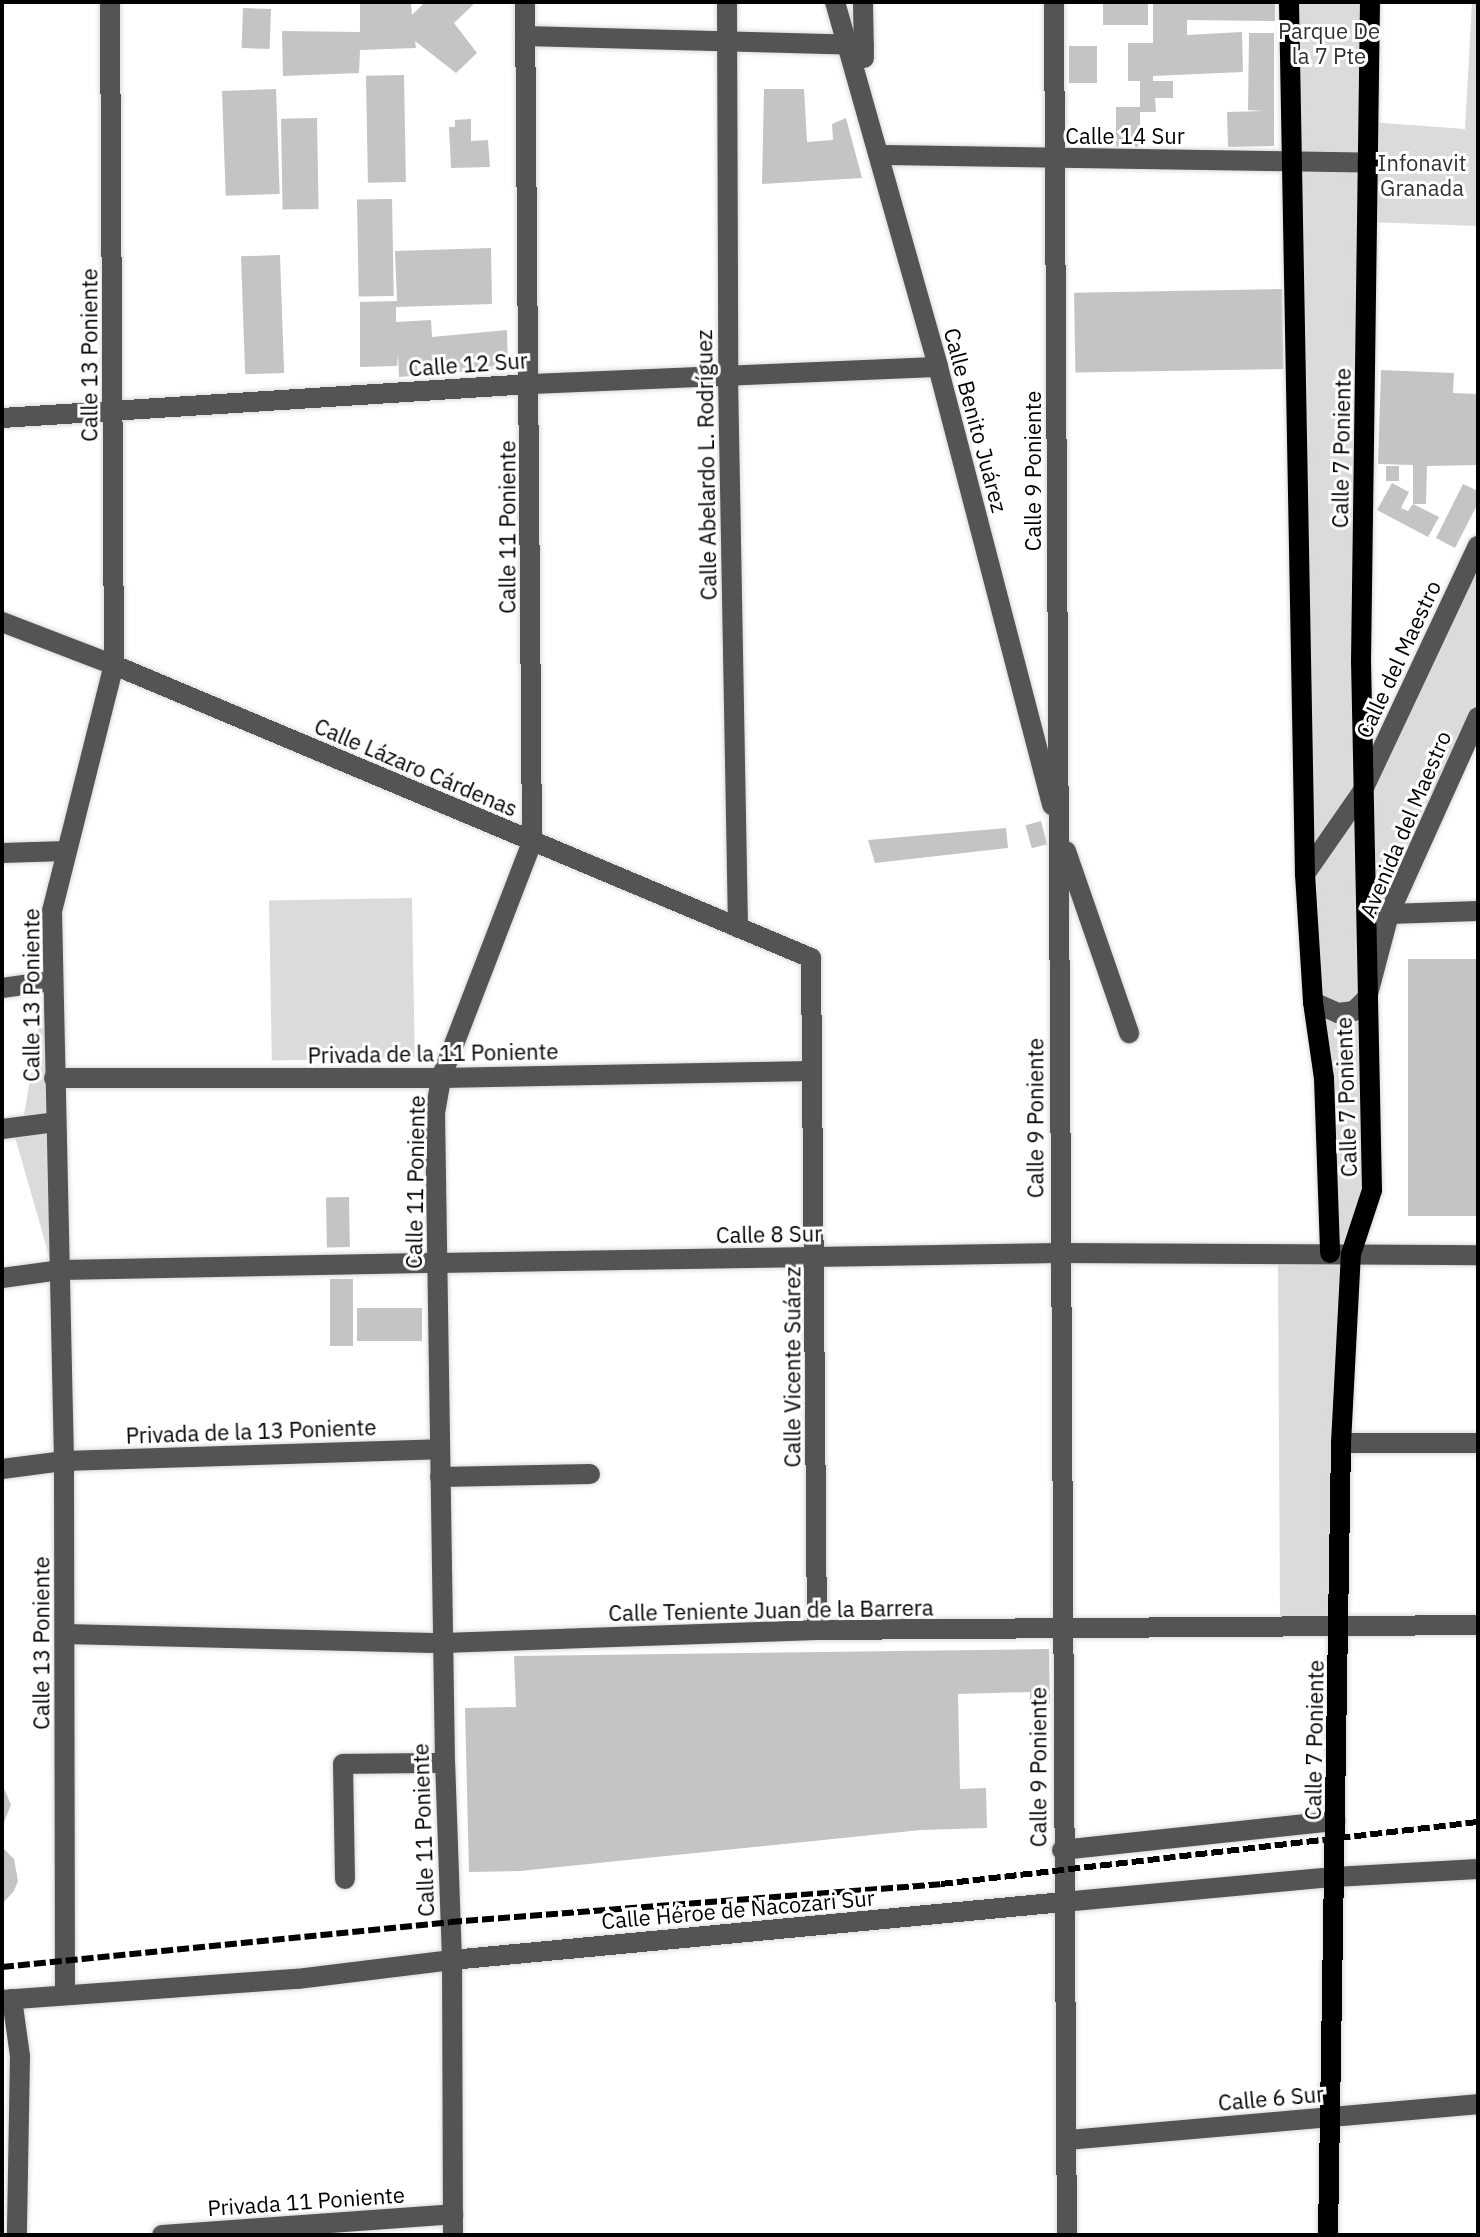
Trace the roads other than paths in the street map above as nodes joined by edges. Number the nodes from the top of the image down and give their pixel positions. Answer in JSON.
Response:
{"nodes":[{"id":1,"x":110,"y":2,"type":"edge"},
{"id":2,"x":525,"y":2,"type":"edge"},
{"id":3,"x":727,"y":2,"type":"edge"},
{"id":4,"x":835,"y":2,"type":"edge"},
{"id":5,"x":863,"y":2,"type":"edge"},
{"id":6,"x":1054,"y":2,"type":"edge"},
{"id":7,"x":1289,"y":2,"type":"edge"},
{"id":8,"x":1370,"y":2,"type":"edge"},
{"id":9,"x":525,"y":36,"type":"junction"},
{"id":10,"x":727,"y":39,"type":"junction"},
{"id":11,"x":856,"y":44,"type":"junction"},
{"id":12,"x":880,"y":155,"type":"junction"},
{"id":13,"x":1055,"y":160,"type":"junction"},
{"id":14,"x":1290,"y":161,"type":"junction"},
{"id":15,"x":1369,"y":163,"type":"junction"},
{"id":16,"x":938,"y":367,"type":"junction"},
{"id":17,"x":728,"y":376,"type":"junction"},
{"id":18,"x":530,"y":384,"type":"junction"},
{"id":19,"x":114,"y":413,"type":"junction"},
{"id":20,"x":2,"y":418,"type":"edge"},
{"id":21,"x":1478,"y":546,"type":"edge"},
{"id":22,"x":2,"y":622,"type":"edge"},
{"id":23,"x":114,"y":665,"type":"junction"},
{"id":24,"x":1478,"y":717,"type":"edge"},
{"id":25,"x":1362,"y":792,"type":"junction"},
{"id":26,"x":1060,"y":835,"type":"junction"},
{"id":27,"x":532,"y":842,"type":"junction"},
{"id":28,"x":66,"y":851,"type":"junction"},
{"id":29,"x":2,"y":853,"type":"edge"},
{"id":30,"x":1305,"y":874,"type":"junction"},
{"id":31,"x":1478,"y":911,"type":"edge"},
{"id":32,"x":1389,"y":914,"type":"junction"},
{"id":33,"x":738,"y":928,"type":"junction"},
{"id":34,"x":811,"y":958,"type":"joint"},
{"id":35,"x":51,"y":981,"type":"junction"},
{"id":36,"x":2,"y":988,"type":"edge"},
{"id":37,"x":1367,"y":998,"type":"junction"},
{"id":38,"x":1313,"y":1002,"type":"junction"},
{"id":39,"x":1129,"y":1033,"type":"dead end"},
{"id":40,"x":812,"y":1071,"type":"junction"},
{"id":41,"x":54,"y":1078,"type":"junction"},
{"id":42,"x":441,"y":1078,"type":"junction"},
{"id":43,"x":56,"y":1122,"type":"junction"},
{"id":44,"x":2,"y":1129,"type":"edge"},
{"id":45,"x":1059,"y":1253,"type":"junction"},
{"id":46,"x":1340,"y":1254,"type":"junction"},
{"id":47,"x":1478,"y":1255,"type":"edge"},
{"id":48,"x":815,"y":1257,"type":"junction"},
{"id":49,"x":437,"y":1263,"type":"junction"},
{"id":50,"x":61,"y":1270,"type":"junction"},
{"id":51,"x":2,"y":1278,"type":"edge"},
{"id":52,"x":1341,"y":1443,"type":"junction"},
{"id":53,"x":1478,"y":1443,"type":"edge"},
{"id":54,"x":439,"y":1449,"type":"junction"},
{"id":55,"x":64,"y":1461,"type":"junction"},
{"id":56,"x":2,"y":1469,"type":"edge"},
{"id":57,"x":590,"y":1474,"type":"dead end"},
{"id":58,"x":440,"y":1477,"type":"junction"},
{"id":59,"x":1478,"y":1625,"type":"edge"},
{"id":60,"x":1340,"y":1626,"type":"junction"},
{"id":61,"x":817,"y":1630,"type":"junction"},
{"id":62,"x":1062,"y":1630,"type":"junction"},
{"id":63,"x":65,"y":1634,"type":"junction"},
{"id":64,"x":443,"y":1643,"type":"junction"},
{"id":65,"x":445,"y":1763,"type":"junction"},
{"id":66,"x":1335,"y":1821,"type":"junction"},
{"id":67,"x":1062,"y":1850,"type":"junction"},
{"id":68,"x":1478,"y":1869,"type":"edge"},
{"id":69,"x":1334,"y":1877,"type":"junction"},
{"id":70,"x":345,"y":1879,"type":"dead end"},
{"id":71,"x":1063,"y":1902,"type":"junction"},
{"id":72,"x":452,"y":1960,"type":"junction"},
{"id":73,"x":65,"y":1995,"type":"junction"},
{"id":74,"x":7,"y":2000,"type":"edge"},
{"id":75,"x":1478,"y":2104,"type":"edge"},
{"id":76,"x":1332,"y":2117,"type":"junction"},
{"id":77,"x":1068,"y":2140,"type":"junction"},
{"id":78,"x":453,"y":2225,"type":"edge"},
{"id":79,"x":17,"y":2235,"type":"edge"},
{"id":80,"x":162,"y":2235,"type":"edge"},
{"id":81,"x":1067,"y":2235,"type":"edge"},
{"id":82,"x":1328,"y":2235,"type":"edge"}],
"edges":[{"from":1,"to":19,"type":"street","name":"Calle 13 Poniente"},
{"from":2,"to":9,"type":"street","name":"Calle 11 Poniente"},
{"from":3,"to":10,"type":"street","name":"Calle Abelardo L. Rodríguez"},
{"from":4,"to":11,"type":"street","name":"Calle Benito Juárez"},
{"from":5,"to":11,"type":"street"},
{"from":6,"to":13,"type":"street","name":"Calle 9 Poniente"},
{"from":7,"to":14,"type":"main road","name":"Calle 7 Poniente"},
{"from":8,"to":15,"type":"main road","name":"Calle 7 Poniente"},
{"from":9,"to":10,"type":"street"},
{"from":9,"to":18,"type":"street","name":"Calle 11 Poniente"},
{"from":10,"to":11,"type":"street"},
{"from":10,"to":17,"type":"street","name":"Calle Abelardo L. Rodríguez"},
{"from":11,"to":12,"type":"street","name":"Calle Benito Juárez"},
{"from":12,"to":13,"type":"street","name":"Calle 14 Sur"},
{"from":12,"to":16,"type":"street","name":"Calle Benito Juárez"},
{"from":13,"to":14,"type":"street","name":"Calle 14 Sur"},
{"from":13,"to":26,"type":"street","name":"Calle 9 Poniente"},
{"from":14,"to":15,"type":"street","name":"Calle 14 Sur"},
{"from":14,"to":30,"type":"main road","name":"Calle 7 Poniente"},
{"from":15,"to":25,"type":"main road","name":"Calle 7 Poniente"},
{"from":16,"to":17,"type":"street","name":"Calle 12 Sur"},
{"from":16,"to":26,"type":"street","name":"Calle Benito Juárez"},
{"from":17,"to":18,"type":"street","name":"Calle 12 Sur"},
{"from":17,"to":33,"type":"street","name":"Calle Abelardo L. Rodríguez"},
{"from":18,"to":19,"type":"street","name":"Calle 12 Sur"},
{"from":18,"to":27,"type":"street","name":"Calle 11 Poniente"},
{"from":19,"to":20,"type":"street","name":"Calle 12 Sur"},
{"from":19,"to":23,"type":"street","name":"Calle 13 Poniente"},
{"from":21,"to":25,"type":"street","name":"Calle del Maestro"},
{"from":22,"to":23,"type":"street","name":"Calle Lázaro Cárdenas"},
{"from":23,"to":27,"type":"street","name":"Calle Lázaro Cárdenas"},
{"from":23,"to":28,"type":"street","name":"Calle 13 Poniente"},
{"from":24,"to":32,"type":"street","name":"Avenida del Maestro"},
{"from":25,"to":30,"type":"street","name":"Calle del Maestro"},
{"from":25,"to":37,"type":"main road","name":"Calle 7 Poniente"},
{"from":26,"to":39,"type":"street","name":"Calle Benito Juárez"},
{"from":26,"to":45,"type":"street","name":"Calle 9 Poniente"},
{"from":27,"to":33,"type":"street","name":"Calle Lázaro Cárdenas"},
{"from":27,"to":42,"type":"street","name":"Calle 11 Poniente"},
{"from":28,"to":29,"type":"street"},
{"from":28,"to":35,"type":"street","name":"Calle 13 Poniente"},
{"from":30,"to":38,"type":"main road","name":"Calle 7 Poniente"},
{"from":31,"to":32,"type":"street"},
{"from":32,"to":37,"type":"street","name":"Avenida del Maestro"},
{"from":33,"to":34,"type":"street","name":"Calle Lázaro Cárdenas"},
{"from":34,"to":40,"type":"street","name":"Calle Vicente Suárez"},
{"from":35,"to":36,"type":"street"},
{"from":35,"to":41,"type":"street","name":"Calle 13 Poniente"},
{"from":37,"to":38,"type":"street"},
{"from":37,"to":46,"type":"main road","name":"Calle 7 Poniente"},
{"from":38,"to":46,"type":"main road","name":"Calle 7 Poniente"},
{"from":40,"to":42,"type":"street","name":"Privada de la 11 Poniente"},
{"from":40,"to":48,"type":"street","name":"Calle Vicente Suárez"},
{"from":41,"to":42,"type":"street","name":"Privada de la 11 Poniente"},
{"from":41,"to":43,"type":"street","name":"Calle 13 Poniente"},
{"from":42,"to":49,"type":"street","name":"Calle 11 Poniente"},
{"from":43,"to":44,"type":"street"},
{"from":43,"to":50,"type":"street","name":"Calle 13 Poniente"},
{"from":45,"to":46,"type":"street","name":"Calle 8 Sur"},
{"from":45,"to":48,"type":"street","name":"Calle 8 Sur"},
{"from":45,"to":62,"type":"street","name":"Calle 9 Poniente"},
{"from":46,"to":47,"type":"street","name":"Calle 8 Sur"},
{"from":46,"to":52,"type":"main road","name":"Calle 7 Poniente"},
{"from":48,"to":49,"type":"street","name":"Calle 8 Sur"},
{"from":48,"to":61,"type":"street","name":"Calle Vicente Suárez"},
{"from":49,"to":50,"type":"street","name":"Calle 8 Sur"},
{"from":49,"to":54,"type":"street","name":"Calle 11 Poniente"},
{"from":50,"to":51,"type":"street","name":"Calle 8 Sur"},
{"from":50,"to":55,"type":"street","name":"Calle 13 Poniente"},
{"from":52,"to":53,"type":"street"},
{"from":52,"to":60,"type":"main road","name":"Calle 7 Poniente"},
{"from":54,"to":55,"type":"street","name":"Privada de la 13 Poniente"},
{"from":54,"to":58,"type":"street","name":"Calle 11 Poniente"},
{"from":55,"to":56,"type":"street","name":"Privada de la 13 Poniente"},
{"from":55,"to":63,"type":"street","name":"Calle 13 Poniente"},
{"from":57,"to":58,"type":"street"},
{"from":58,"to":64,"type":"street","name":"Calle 11 Poniente"},
{"from":59,"to":60,"type":"street","name":"Calle Teniente Juan de la Barrera"},
{"from":60,"to":62,"type":"street","name":"Calle Teniente Juan de la Barrera"},
{"from":60,"to":66,"type":"main road","name":"Calle 7 Poniente"},
{"from":61,"to":62,"type":"street","name":"Calle Teniente Juan de la Barrera"},
{"from":61,"to":64,"type":"street","name":"Calle Teniente Juan de la Barrera"},
{"from":62,"to":67,"type":"street","name":"Calle 9 Poniente"},
{"from":63,"to":64,"type":"street","name":"Calle Teniente Juan de la Barrera"},
{"from":63,"to":73,"type":"street","name":"Calle 13 Poniente"},
{"from":64,"to":65,"type":"street","name":"Calle 11 Poniente"},
{"from":65,"to":70,"type":"street"},
{"from":65,"to":72,"type":"street","name":"Calle 11 Poniente"},
{"from":66,"to":67,"type":"street"},
{"from":66,"to":69,"type":"main road","name":"Calle 7 Poniente"},
{"from":67,"to":71,"type":"street","name":"Calle 9 Poniente"},
{"from":68,"to":69,"type":"street","name":"Calle Héroe de Nacozari Sur"},
{"from":69,"to":71,"type":"street","name":"Calle Héroe de Nacozari Sur"},
{"from":69,"to":76,"type":"main road","name":"Calle 7 Poniente"},
{"from":71,"to":72,"type":"street","name":"Calle Héroe de Nacozari Sur"},
{"from":71,"to":77,"type":"street","name":"Calle 9 Poniente"},
{"from":72,"to":73,"type":"street","name":"Calle Héroe de Nacozari Sur"},
{"from":72,"to":78,"type":"street","name":"Calle 11 Poniente"},
{"from":73,"to":74,"type":"street","name":"Calle Héroe de Nacozari Sur"},
{"from":74,"to":79,"type":"street"},
{"from":75,"to":76,"type":"street","name":"Calle 6 Sur"},
{"from":76,"to":77,"type":"street","name":"Calle 6 Sur"},
{"from":76,"to":82,"type":"main road","name":"Calle 7 Poniente"},
{"from":77,"to":81,"type":"street","name":"Calle 9 Poniente"},
{"from":78,"to":80,"type":"street","name":"Privada 11 Poniente"}]}
